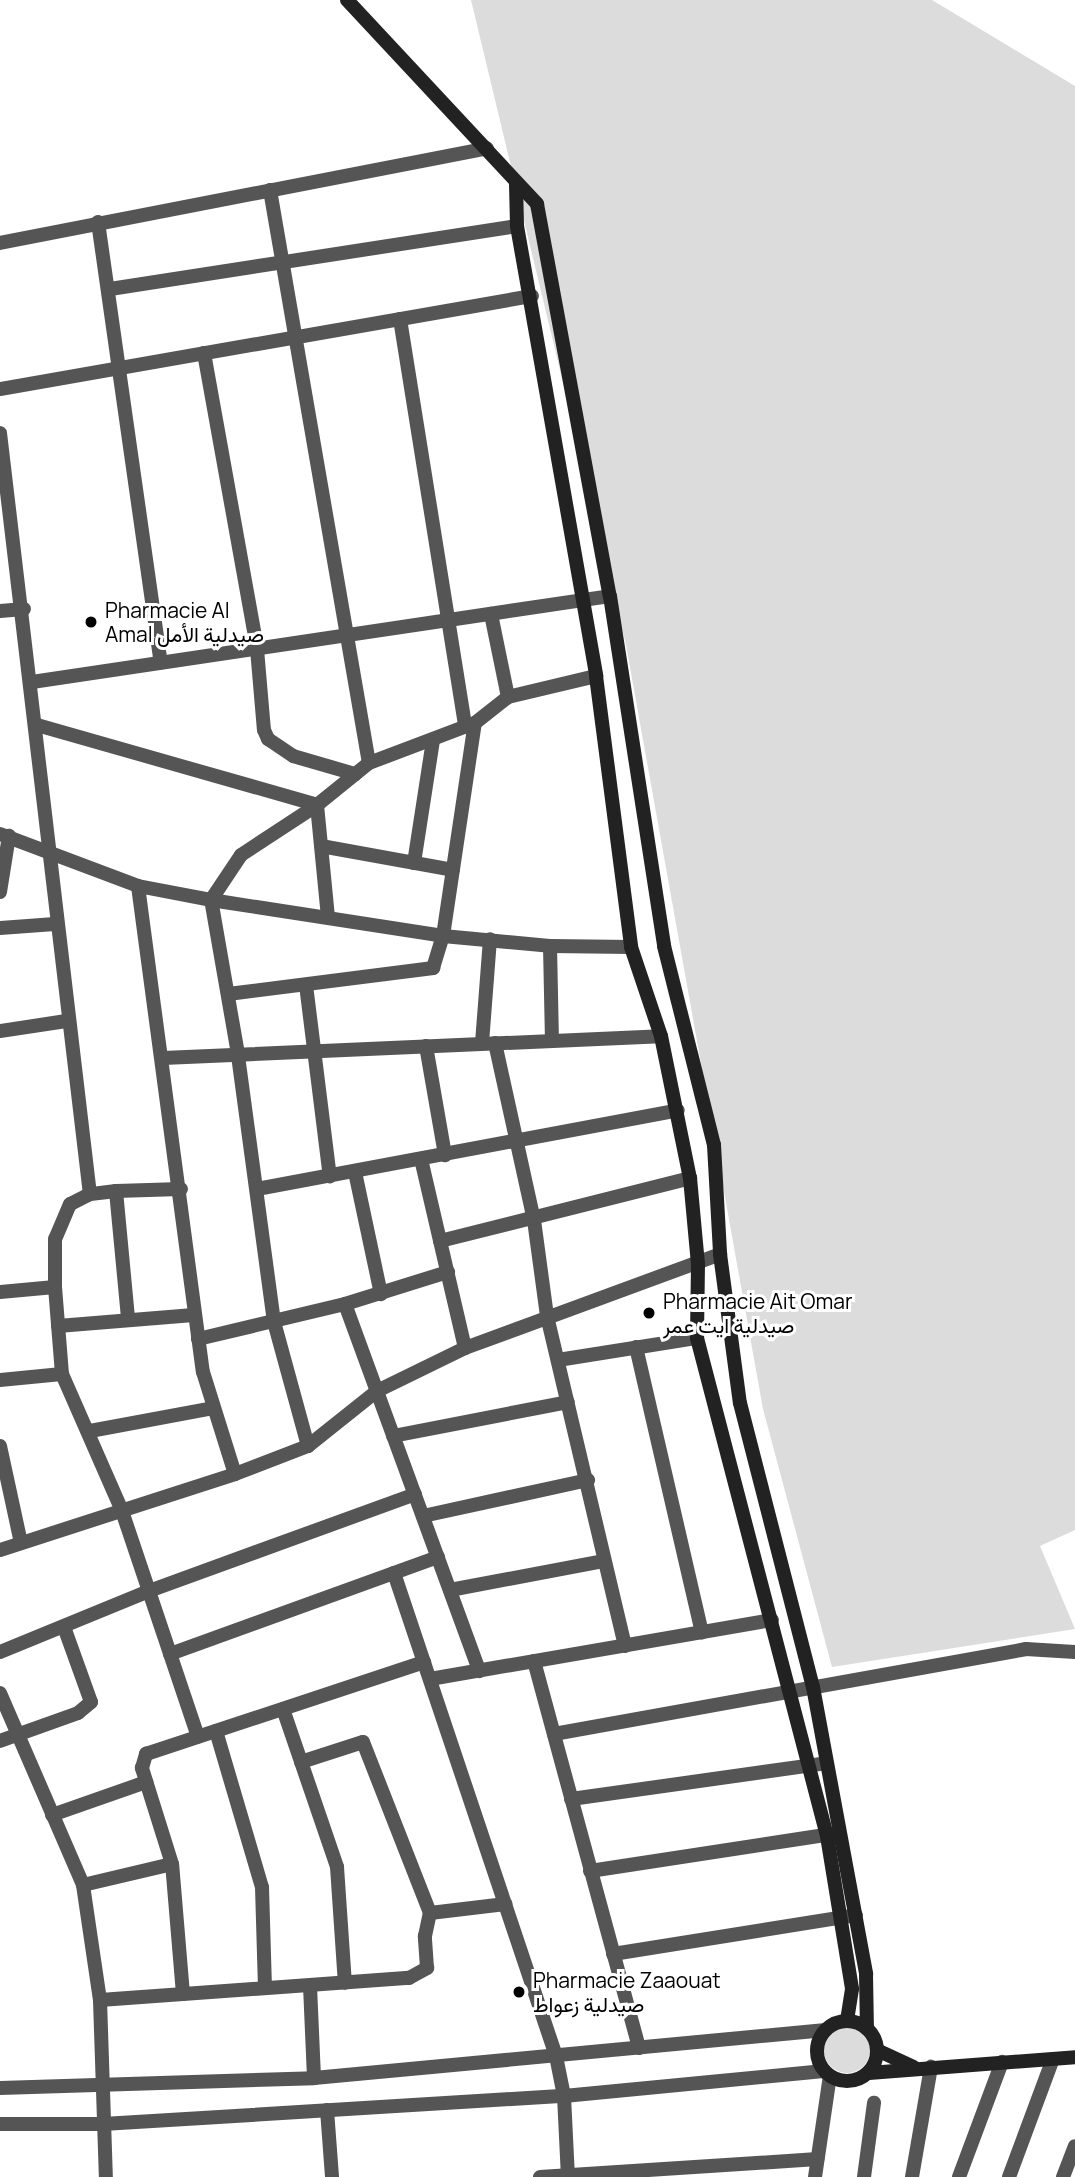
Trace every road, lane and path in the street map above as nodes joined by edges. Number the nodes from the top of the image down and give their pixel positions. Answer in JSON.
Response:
{"nodes":[{"id":1,"x":347,"y":0,"type":"edge"},
{"id":2,"x":487,"y":148,"type":"junction"},
{"id":3,"x":516,"y":184,"type":"junction"},
{"id":4,"x":270,"y":190,"type":"junction"},
{"id":5,"x":98,"y":222,"type":"junction"},
{"id":6,"x":517,"y":226,"type":"junction"},
{"id":7,"x":0,"y":243,"type":"edge"},
{"id":8,"x":283,"y":262,"type":"junction"},
{"id":9,"x":110,"y":289,"type":"junction"},
{"id":10,"x":531,"y":296,"type":"junction"},
{"id":11,"x":400,"y":319,"type":"junction"},
{"id":12,"x":296,"y":337,"type":"junction"},
{"id":13,"x":204,"y":353,"type":"junction"},
{"id":14,"x":121,"y":368,"type":"junction"},
{"id":15,"x":0,"y":389,"type":"edge"},
{"id":16,"x":0,"y":433,"type":"edge"},
{"id":17,"x":610,"y":596,"type":"junction"},
{"id":18,"x":585,"y":600,"type":"junction"},
{"id":19,"x":24,"y":609,"type":"junction"},
{"id":20,"x":0,"y":611,"type":"edge"},
{"id":21,"x":491,"y":614,"type":"junction"},
{"id":22,"x":448,"y":620,"type":"junction"},
{"id":23,"x":347,"y":635,"type":"junction"},
{"id":24,"x":257,"y":649,"type":"junction"},
{"id":25,"x":161,"y":663,"type":"junction"},
{"id":26,"x":596,"y":676,"type":"junction"},
{"id":27,"x":32,"y":682,"type":"junction"},
{"id":28,"x":508,"y":697,"type":"junction"},
{"id":29,"x":37,"y":725,"type":"junction"},
{"id":30,"x":470,"y":725,"type":"junction"},
{"id":31,"x":433,"y":740,"type":"junction"},
{"id":32,"x":369,"y":763,"type":"junction"},
{"id":33,"x":355,"y":774,"type":"junction"},
{"id":34,"x":317,"y":805,"type":"junction"},
{"id":35,"x":5,"y":835,"type":"edge"},
{"id":36,"x":321,"y":846,"type":"junction"},
{"id":37,"x":52,"y":852,"type":"junction"},
{"id":38,"x":414,"y":863,"type":"junction"},
{"id":39,"x":453,"y":870,"type":"junction"},
{"id":40,"x":138,"y":886,"type":"junction"},
{"id":41,"x":0,"y":892,"type":"edge"},
{"id":42,"x":211,"y":900,"type":"junction"},
{"id":43,"x":328,"y":917,"type":"junction"},
{"id":44,"x":55,"y":923,"type":"junction"},
{"id":45,"x":0,"y":928,"type":"edge"},
{"id":46,"x":443,"y":936,"type":"junction"},
{"id":47,"x":490,"y":939,"type":"junction"},
{"id":48,"x":550,"y":946,"type":"junction"},
{"id":49,"x":631,"y":947,"type":"junction"},
{"id":50,"x":306,"y":985,"type":"junction"},
{"id":51,"x":228,"y":994,"type":"junction"},
{"id":52,"x":66,"y":1021,"type":"junction"},
{"id":53,"x":0,"y":1031,"type":"edge"},
{"id":54,"x":660,"y":1035,"type":"junction"},
{"id":55,"x":552,"y":1040,"type":"junction"},
{"id":56,"x":488,"y":1043,"type":"junction"},
{"id":57,"x":426,"y":1046,"type":"junction"},
{"id":58,"x":313,"y":1051,"type":"junction"},
{"id":59,"x":238,"y":1054,"type":"junction"},
{"id":60,"x":163,"y":1058,"type":"junction"},
{"id":61,"x":678,"y":1110,"type":"junction"},
{"id":62,"x":517,"y":1141,"type":"junction"},
{"id":63,"x":445,"y":1155,"type":"junction"},
{"id":64,"x":421,"y":1159,"type":"junction"},
{"id":65,"x":355,"y":1172,"type":"junction"},
{"id":66,"x":330,"y":1177,"type":"junction"},
{"id":67,"x":690,"y":1178,"type":"junction"},
{"id":68,"x":181,"y":1189,"type":"junction"},
{"id":69,"x":257,"y":1189,"type":"junction"},
{"id":70,"x":116,"y":1191,"type":"junction"},
{"id":71,"x":90,"y":1194,"type":"junction"},
{"id":72,"x":534,"y":1220,"type":"junction"},
{"id":73,"x":440,"y":1241,"type":"junction"},
{"id":74,"x":720,"y":1254,"type":"junction"},
{"id":75,"x":698,"y":1264,"type":"junction"},
{"id":76,"x":448,"y":1272,"type":"junction"},
{"id":77,"x":55,"y":1287,"type":"junction"},
{"id":78,"x":0,"y":1292,"type":"edge"},
{"id":79,"x":381,"y":1294,"type":"junction"},
{"id":80,"x":345,"y":1304,"type":"junction"},
{"id":81,"x":194,"y":1315,"type":"junction"},
{"id":82,"x":547,"y":1316,"type":"junction"},
{"id":83,"x":128,"y":1319,"type":"junction"},
{"id":84,"x":274,"y":1322,"type":"junction"},
{"id":85,"x":58,"y":1326,"type":"junction"},
{"id":86,"x":697,"y":1338,"type":"junction"},
{"id":87,"x":198,"y":1339,"type":"junction"},
{"id":88,"x":465,"y":1348,"type":"junction"},
{"id":89,"x":636,"y":1348,"type":"junction"},
{"id":90,"x":558,"y":1360,"type":"junction"},
{"id":91,"x":62,"y":1374,"type":"junction"},
{"id":92,"x":0,"y":1380,"type":"edge"},
{"id":93,"x":377,"y":1391,"type":"junction"},
{"id":94,"x":568,"y":1402,"type":"junction"},
{"id":95,"x":213,"y":1408,"type":"junction"},
{"id":96,"x":90,"y":1431,"type":"junction"},
{"id":97,"x":393,"y":1436,"type":"junction"},
{"id":98,"x":0,"y":1446,"type":"edge"},
{"id":99,"x":308,"y":1446,"type":"junction"},
{"id":100,"x":235,"y":1474,"type":"junction"},
{"id":101,"x":588,"y":1480,"type":"junction"},
{"id":102,"x":415,"y":1494,"type":"junction"},
{"id":103,"x":122,"y":1511,"type":"junction"},
{"id":104,"x":423,"y":1516,"type":"junction"},
{"id":105,"x":21,"y":1543,"type":"junction"},
{"id":106,"x":0,"y":1550,"type":"edge"},
{"id":107,"x":438,"y":1558,"type":"junction"},
{"id":108,"x":604,"y":1561,"type":"junction"},
{"id":109,"x":394,"y":1573,"type":"junction"},
{"id":110,"x":450,"y":1590,"type":"junction"},
{"id":111,"x":149,"y":1591,"type":"junction"},
{"id":112,"x":772,"y":1620,"type":"junction"},
{"id":113,"x":64,"y":1628,"type":"junction"},
{"id":114,"x":702,"y":1632,"type":"junction"},
{"id":115,"x":625,"y":1646,"type":"junction"},
{"id":116,"x":0,"y":1652,"type":"edge"},
{"id":117,"x":1075,"y":1652,"type":"edge"},
{"id":118,"x":170,"y":1654,"type":"junction"},
{"id":119,"x":534,"y":1661,"type":"junction"},
{"id":120,"x":424,"y":1662,"type":"junction"},
{"id":121,"x":479,"y":1671,"type":"junction"},
{"id":122,"x":430,"y":1679,"type":"junction"},
{"id":123,"x":813,"y":1687,"type":"junction"},
{"id":124,"x":790,"y":1691,"type":"junction"},
{"id":125,"x":0,"y":1693,"type":"edge"},
{"id":126,"x":283,"y":1709,"type":"junction"},
{"id":127,"x":216,"y":1731,"type":"junction"},
{"id":128,"x":554,"y":1734,"type":"junction"},
{"id":129,"x":17,"y":1735,"type":"junction"},
{"id":130,"x":198,"y":1737,"type":"junction"},
{"id":131,"x":0,"y":1741,"type":"edge"},
{"id":132,"x":301,"y":1762,"type":"junction"},
{"id":133,"x":826,"y":1763,"type":"junction"},
{"id":134,"x":810,"y":1764,"type":"junction"},
{"id":135,"x":146,"y":1782,"type":"junction"},
{"id":136,"x":571,"y":1799,"type":"junction"},
{"id":137,"x":52,"y":1815,"type":"junction"},
{"id":138,"x":834,"y":1834,"type":"junction"},
{"id":139,"x":172,"y":1864,"type":"junction"},
{"id":140,"x":590,"y":1871,"type":"junction"},
{"id":141,"x":83,"y":1885,"type":"junction"},
{"id":142,"x":505,"y":1904,"type":"junction"},
{"id":143,"x":430,"y":1913,"type":"junction"},
{"id":144,"x":848,"y":1916,"type":"junction"},
{"id":145,"x":612,"y":1954,"type":"junction"},
{"id":146,"x":345,"y":1983,"type":"junction"},
{"id":147,"x":310,"y":1986,"type":"junction"},
{"id":148,"x":265,"y":1988,"type":"junction"},
{"id":149,"x":183,"y":1994,"type":"junction"},
{"id":150,"x":100,"y":2000,"type":"junction"},
{"id":151,"x":847,"y":2021,"type":"junction"},
{"id":152,"x":867,"y":2029,"type":"junction"},
{"id":153,"x":826,"y":2030,"type":"junction"},
{"id":154,"x":639,"y":2048,"type":"junction"},
{"id":155,"x":877,"y":2050,"type":"junction"},
{"id":156,"x":556,"y":2056,"type":"junction"},
{"id":157,"x":1075,"y":2057,"type":"edge"},
{"id":158,"x":1053,"y":2059,"type":"junction"},
{"id":159,"x":1002,"y":2062,"type":"junction"},
{"id":160,"x":930,"y":2067,"type":"junction"},
{"id":161,"x":915,"y":2068,"type":"junction"},
{"id":162,"x":827,"y":2073,"type":"junction"},
{"id":163,"x":869,"y":2073,"type":"junction"},
{"id":164,"x":314,"y":2078,"type":"junction"},
{"id":165,"x":0,"y":2088,"type":"edge"},
{"id":166,"x":102,"y":2088,"type":"junction"},
{"id":167,"x":564,"y":2096,"type":"junction"},
{"id":168,"x":874,"y":2103,"type":"dead end"},
{"id":169,"x":327,"y":2110,"type":"junction"},
{"id":170,"x":0,"y":2124,"type":"edge"},
{"id":171,"x":103,"y":2124,"type":"junction"},
{"id":172,"x":1075,"y":2146,"type":"edge"},
{"id":173,"x":817,"y":2159,"type":"junction"},
{"id":174,"x":568,"y":2176,"type":"edge"},
{"id":175,"x":106,"y":2177,"type":"edge"},
{"id":176,"x":332,"y":2177,"type":"edge"},
{"id":177,"x":540,"y":2177,"type":"edge"},
{"id":178,"x":814,"y":2177,"type":"edge"},
{"id":179,"x":864,"y":2177,"type":"edge"},
{"id":180,"x":912,"y":2177,"type":"edge"},
{"id":181,"x":959,"y":2177,"type":"edge"},
{"id":182,"x":1009,"y":2177,"type":"edge"},
{"id":183,"x":1063,"y":2177,"type":"edge"}],
"edges":[{"from":1,"to":2,"type":"street"},
{"from":2,"to":3,"type":"street"},
{"from":2,"to":4,"type":"street"},
{"from":3,"to":6,"type":"street"},
{"from":3,"to":17,"type":"street"},
{"from":4,"to":5,"type":"street"},
{"from":4,"to":8,"type":"street"},
{"from":5,"to":7,"type":"street"},
{"from":5,"to":9,"type":"street"},
{"from":6,"to":8,"type":"street"},
{"from":6,"to":10,"type":"street"},
{"from":8,"to":9,"type":"street"},
{"from":8,"to":12,"type":"street"},
{"from":9,"to":14,"type":"street"},
{"from":10,"to":11,"type":"street"},
{"from":10,"to":18,"type":"street"},
{"from":11,"to":12,"type":"street"},
{"from":11,"to":22,"type":"street"},
{"from":12,"to":13,"type":"street"},
{"from":12,"to":23,"type":"street"},
{"from":13,"to":14,"type":"street"},
{"from":13,"to":24,"type":"street"},
{"from":14,"to":15,"type":"street"},
{"from":14,"to":25,"type":"street"},
{"from":16,"to":19,"type":"street"},
{"from":17,"to":18,"type":"street"},
{"from":17,"to":74,"type":"street"},
{"from":18,"to":21,"type":"street"},
{"from":18,"to":26,"type":"street"},
{"from":19,"to":20,"type":"street"},
{"from":19,"to":27,"type":"street"},
{"from":21,"to":22,"type":"street"},
{"from":21,"to":28,"type":"street"},
{"from":22,"to":23,"type":"street"},
{"from":22,"to":30,"type":"street"},
{"from":23,"to":24,"type":"street"},
{"from":23,"to":32,"type":"street"},
{"from":24,"to":25,"type":"street"},
{"from":24,"to":33,"type":"street"},
{"from":25,"to":27,"type":"street"},
{"from":26,"to":28,"type":"street"},
{"from":26,"to":49,"type":"street"},
{"from":27,"to":29,"type":"street"},
{"from":28,"to":30,"type":"street"},
{"from":29,"to":34,"type":"street"},
{"from":29,"to":37,"type":"street"},
{"from":30,"to":31,"type":"street"},
{"from":30,"to":39,"type":"street"},
{"from":31,"to":32,"type":"street"},
{"from":31,"to":38,"type":"street"},
{"from":32,"to":33,"type":"street"},
{"from":33,"to":34,"type":"street"},
{"from":34,"to":36,"type":"street"},
{"from":34,"to":42,"type":"street"},
{"from":35,"to":37,"type":"street"},
{"from":35,"to":41,"type":"street"},
{"from":36,"to":38,"type":"street"},
{"from":36,"to":43,"type":"street"},
{"from":37,"to":40,"type":"street"},
{"from":37,"to":44,"type":"street"},
{"from":38,"to":39,"type":"street"},
{"from":39,"to":46,"type":"street"},
{"from":40,"to":42,"type":"street"},
{"from":40,"to":60,"type":"street"},
{"from":42,"to":43,"type":"street"},
{"from":42,"to":51,"type":"street"},
{"from":43,"to":46,"type":"street"},
{"from":44,"to":45,"type":"street"},
{"from":44,"to":52,"type":"street"},
{"from":46,"to":47,"type":"street"},
{"from":46,"to":50,"type":"street"},
{"from":47,"to":48,"type":"street"},
{"from":47,"to":56,"type":"street"},
{"from":48,"to":49,"type":"street"},
{"from":48,"to":55,"type":"street"},
{"from":49,"to":54,"type":"street"},
{"from":50,"to":51,"type":"street"},
{"from":50,"to":58,"type":"street"},
{"from":51,"to":59,"type":"street"},
{"from":52,"to":53,"type":"street"},
{"from":52,"to":71,"type":"street"},
{"from":54,"to":55,"type":"street"},
{"from":54,"to":61,"type":"street"},
{"from":55,"to":56,"type":"street"},
{"from":56,"to":57,"type":"street"},
{"from":56,"to":62,"type":"street"},
{"from":57,"to":58,"type":"street"},
{"from":57,"to":63,"type":"street"},
{"from":58,"to":59,"type":"street"},
{"from":58,"to":66,"type":"street"},
{"from":59,"to":60,"type":"street"},
{"from":59,"to":69,"type":"street"},
{"from":60,"to":68,"type":"street"},
{"from":61,"to":62,"type":"street"},
{"from":61,"to":67,"type":"street"},
{"from":62,"to":63,"type":"street"},
{"from":62,"to":72,"type":"street"},
{"from":63,"to":64,"type":"street"},
{"from":64,"to":65,"type":"street"},
{"from":64,"to":73,"type":"street"},
{"from":65,"to":66,"type":"street"},
{"from":65,"to":79,"type":"street"},
{"from":66,"to":69,"type":"street"},
{"from":67,"to":72,"type":"street"},
{"from":67,"to":75,"type":"street"},
{"from":68,"to":70,"type":"street"},
{"from":68,"to":81,"type":"street"},
{"from":69,"to":84,"type":"street"},
{"from":70,"to":71,"type":"street"},
{"from":70,"to":83,"type":"street"},
{"from":71,"to":77,"type":"street"},
{"from":72,"to":73,"type":"street"},
{"from":72,"to":82,"type":"street"},
{"from":73,"to":76,"type":"street"},
{"from":74,"to":75,"type":"street"},
{"from":74,"to":123,"type":"street"},
{"from":75,"to":82,"type":"street"},
{"from":75,"to":86,"type":"street"},
{"from":76,"to":79,"type":"street"},
{"from":76,"to":88,"type":"street"},
{"from":77,"to":78,"type":"street"},
{"from":77,"to":85,"type":"street"},
{"from":79,"to":80,"type":"street"},
{"from":80,"to":84,"type":"street"},
{"from":80,"to":93,"type":"street"},
{"from":81,"to":83,"type":"street"},
{"from":81,"to":87,"type":"street"},
{"from":82,"to":88,"type":"street"},
{"from":82,"to":90,"type":"street"},
{"from":83,"to":85,"type":"street"},
{"from":84,"to":87,"type":"street"},
{"from":84,"to":99,"type":"street"},
{"from":85,"to":91,"type":"street"},
{"from":86,"to":89,"type":"street"},
{"from":86,"to":112,"type":"street"},
{"from":87,"to":95,"type":"street"},
{"from":88,"to":93,"type":"street"},
{"from":89,"to":90,"type":"street"},
{"from":89,"to":114,"type":"street"},
{"from":90,"to":94,"type":"street"},
{"from":91,"to":92,"type":"street"},
{"from":91,"to":96,"type":"street"},
{"from":93,"to":97,"type":"street"},
{"from":93,"to":99,"type":"street"},
{"from":94,"to":97,"type":"street"},
{"from":94,"to":101,"type":"street"},
{"from":95,"to":96,"type":"street"},
{"from":95,"to":100,"type":"street"},
{"from":96,"to":103,"type":"street"},
{"from":97,"to":102,"type":"street"},
{"from":98,"to":105,"type":"street"},
{"from":99,"to":100,"type":"street"},
{"from":100,"to":103,"type":"street"},
{"from":101,"to":104,"type":"street"},
{"from":101,"to":108,"type":"street"},
{"from":102,"to":104,"type":"street"},
{"from":102,"to":111,"type":"street"},
{"from":103,"to":105,"type":"street"},
{"from":103,"to":111,"type":"street"},
{"from":104,"to":107,"type":"street"},
{"from":105,"to":106,"type":"street"},
{"from":107,"to":109,"type":"street"},
{"from":107,"to":110,"type":"street"},
{"from":108,"to":110,"type":"street"},
{"from":108,"to":115,"type":"street"},
{"from":109,"to":118,"type":"street"},
{"from":109,"to":120,"type":"street"},
{"from":110,"to":121,"type":"street"},
{"from":111,"to":113,"type":"street"},
{"from":111,"to":118,"type":"street"},
{"from":112,"to":114,"type":"street"},
{"from":112,"to":124,"type":"street"},
{"from":113,"to":116,"type":"street"},
{"from":113,"to":129,"type":"street"},
{"from":114,"to":115,"type":"street"},
{"from":115,"to":119,"type":"street"},
{"from":117,"to":123,"type":"street"},
{"from":118,"to":130,"type":"street"},
{"from":119,"to":121,"type":"street"},
{"from":119,"to":128,"type":"street"},
{"from":120,"to":122,"type":"street"},
{"from":120,"to":126,"type":"street"},
{"from":121,"to":122,"type":"street"},
{"from":122,"to":142,"type":"street"},
{"from":123,"to":124,"type":"street"},
{"from":123,"to":133,"type":"street"},
{"from":124,"to":128,"type":"street"},
{"from":124,"to":134,"type":"street"},
{"from":125,"to":129,"type":"street"},
{"from":126,"to":127,"type":"street"},
{"from":126,"to":132,"type":"street"},
{"from":127,"to":130,"type":"street"},
{"from":127,"to":148,"type":"street"},
{"from":128,"to":136,"type":"street"},
{"from":129,"to":131,"type":"street"},
{"from":129,"to":137,"type":"street"},
{"from":130,"to":135,"type":"street"},
{"from":132,"to":143,"type":"street"},
{"from":132,"to":146,"type":"street"},
{"from":133,"to":134,"type":"street"},
{"from":133,"to":138,"type":"street"},
{"from":134,"to":136,"type":"street"},
{"from":134,"to":138,"type":"street"},
{"from":135,"to":137,"type":"street"},
{"from":135,"to":139,"type":"street"},
{"from":136,"to":140,"type":"street"},
{"from":137,"to":141,"type":"street"},
{"from":138,"to":140,"type":"street"},
{"from":138,"to":144,"type":"street"},
{"from":139,"to":141,"type":"street"},
{"from":139,"to":149,"type":"street"},
{"from":140,"to":145,"type":"street"},
{"from":141,"to":150,"type":"street"},
{"from":142,"to":143,"type":"street"},
{"from":142,"to":156,"type":"street"},
{"from":143,"to":146,"type":"street"},
{"from":144,"to":145,"type":"street"},
{"from":144,"to":151,"type":"street"},
{"from":144,"to":152,"type":"street"},
{"from":145,"to":154,"type":"street"},
{"from":146,"to":147,"type":"street"},
{"from":147,"to":148,"type":"street"},
{"from":147,"to":164,"type":"street"},
{"from":148,"to":149,"type":"street"},
{"from":149,"to":150,"type":"street"},
{"from":150,"to":166,"type":"street"},
{"from":151,"to":152,"type":"street"},
{"from":151,"to":153,"type":"street"},
{"from":152,"to":155,"type":"street"},
{"from":153,"to":154,"type":"street"},
{"from":153,"to":162,"type":"street"},
{"from":154,"to":156,"type":"street"},
{"from":155,"to":161,"type":"street"},
{"from":155,"to":163,"type":"street"},
{"from":156,"to":164,"type":"street"},
{"from":156,"to":167,"type":"street"},
{"from":157,"to":158,"type":"street"},
{"from":158,"to":159,"type":"street"},
{"from":158,"to":182,"type":"street"},
{"from":159,"to":160,"type":"street"},
{"from":159,"to":181,"type":"street"},
{"from":160,"to":161,"type":"street"},
{"from":160,"to":180,"type":"street"},
{"from":161,"to":163,"type":"street"},
{"from":162,"to":163,"type":"street"},
{"from":162,"to":167,"type":"street"},
{"from":162,"to":173,"type":"street"},
{"from":164,"to":166,"type":"street"},
{"from":165,"to":166,"type":"street"},
{"from":166,"to":171,"type":"street"},
{"from":167,"to":169,"type":"street"},
{"from":167,"to":174,"type":"street"},
{"from":168,"to":179,"type":"street"},
{"from":169,"to":171,"type":"street"},
{"from":169,"to":176,"type":"street"},
{"from":170,"to":171,"type":"street"},
{"from":171,"to":175,"type":"street"},
{"from":172,"to":183,"type":"street"},
{"from":173,"to":174,"type":"street"},
{"from":173,"to":178,"type":"street"},
{"from":174,"to":177,"type":"street"}]}
